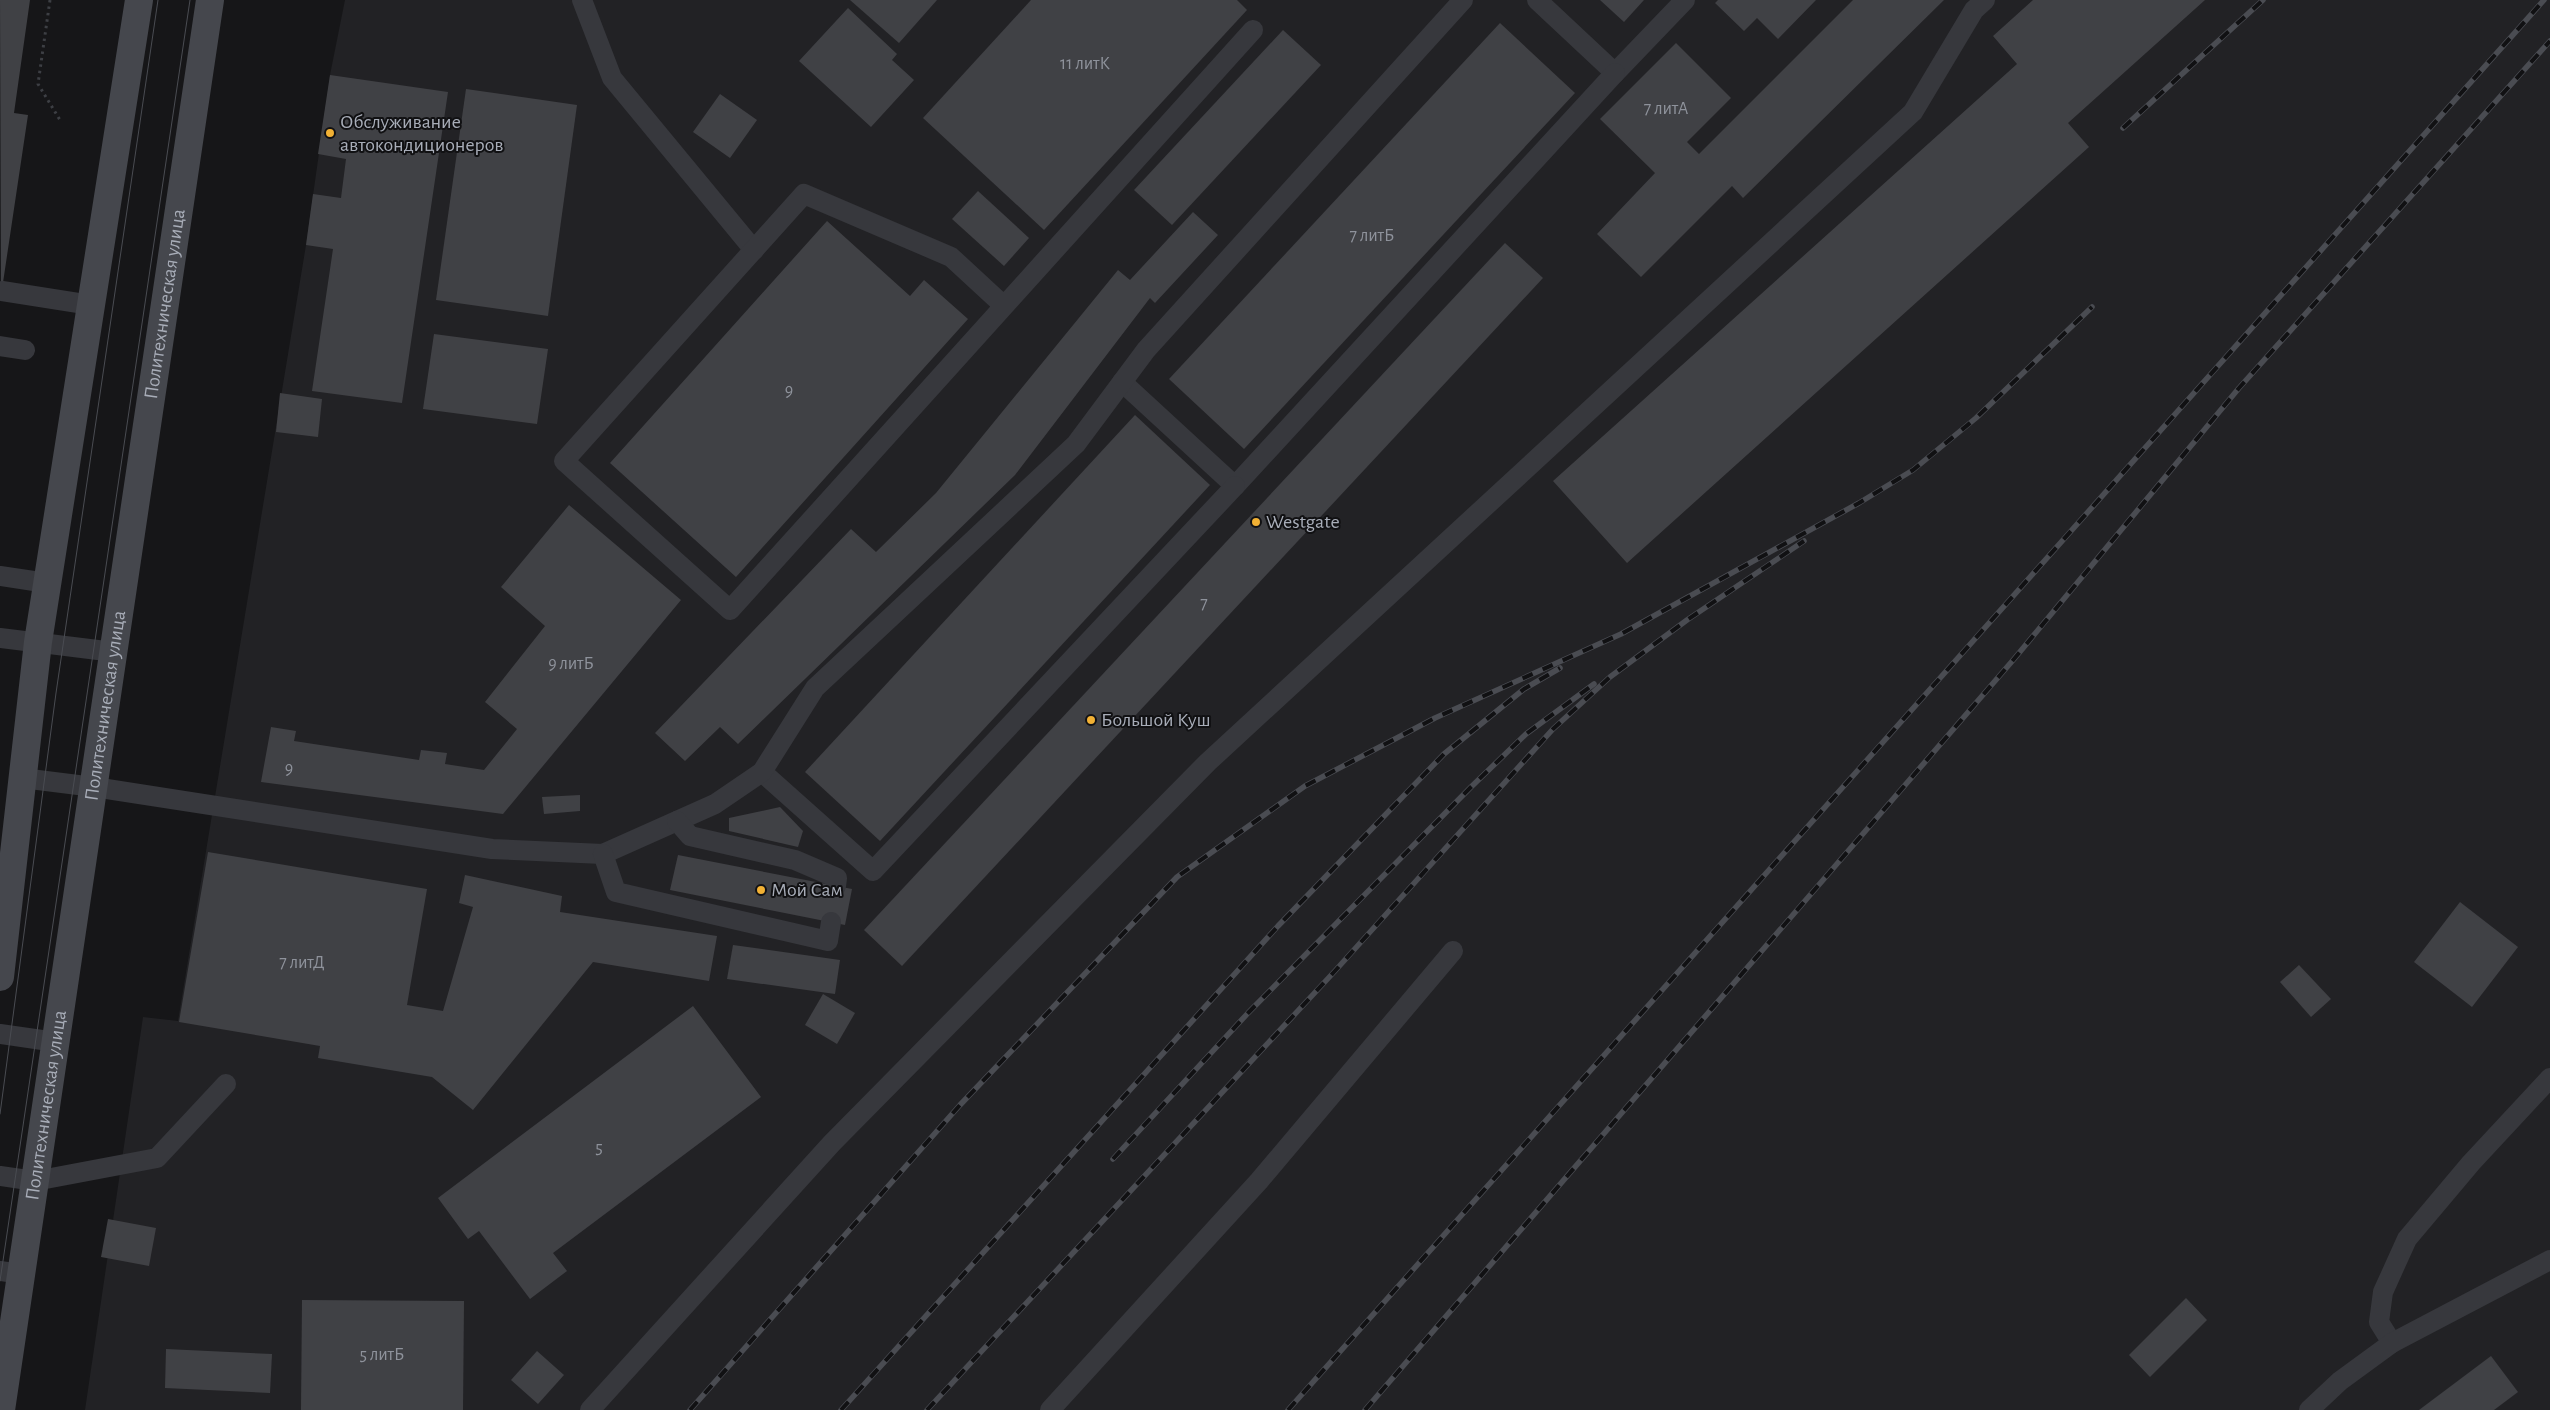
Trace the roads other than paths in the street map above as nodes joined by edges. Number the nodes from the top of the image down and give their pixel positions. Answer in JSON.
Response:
{"nodes":[{"id":1,"x":139,"y":0,"type":"edge"},
{"id":2,"x":210,"y":0,"type":"edge"},
{"id":3,"x":582,"y":0,"type":"edge"},
{"id":4,"x":1463,"y":0,"type":"edge"},
{"id":5,"x":1537,"y":0,"type":"edge"},
{"id":6,"x":1685,"y":0,"type":"edge"},
{"id":7,"x":1985,"y":0,"type":"edge"},
{"id":8,"x":1253,"y":30,"type":"dead end"},
{"id":9,"x":1616,"y":73,"type":"junction"},
{"id":10,"x":754,"y":250,"type":"junction"},
{"id":11,"x":2,"y":291,"type":"dead end"},
{"id":12,"x":92,"y":305,"type":"junction"},
{"id":13,"x":1003,"y":305,"type":"junction"},
{"id":14,"x":0,"y":346,"type":"edge"},
{"id":15,"x":25,"y":350,"type":"dead end"},
{"id":16,"x":1122,"y":382,"type":"junction"},
{"id":17,"x":1235,"y":486,"type":"junction"},
{"id":18,"x":0,"y":576,"type":"edge"},
{"id":19,"x":47,"y":583,"type":"junction"},
{"id":20,"x":0,"y":638,"type":"edge"},
{"id":21,"x":38,"y":642,"type":"junction"},
{"id":22,"x":114,"y":652,"type":"junction"},
{"id":23,"x":762,"y":772,"type":"junction"},
{"id":24,"x":22,"y":778,"type":"junction"},
{"id":25,"x":94,"y":787,"type":"junction"},
{"id":26,"x":677,"y":821,"type":"junction"},
{"id":27,"x":603,"y":854,"type":"junction"},
{"id":28,"x":836,"y":886,"type":"dead end"},
{"id":29,"x":831,"y":922,"type":"dead end"},
{"id":30,"x":1453,"y":950,"type":"dead end"},
{"id":31,"x":0,"y":977,"type":"edge"},
{"id":32,"x":0,"y":1034,"type":"edge"},
{"id":33,"x":56,"y":1042,"type":"junction"},
{"id":34,"x":2550,"y":1078,"type":"edge"},
{"id":35,"x":226,"y":1084,"type":"dead end"},
{"id":36,"x":0,"y":1176,"type":"edge"},
{"id":37,"x":35,"y":1181,"type":"junction"},
{"id":38,"x":2550,"y":1260,"type":"edge"},
{"id":39,"x":11,"y":1272,"type":"edge"},
{"id":40,"x":2392,"y":1343,"type":"junction"},
{"id":41,"x":2,"y":1400,"type":"edge"},
{"id":42,"x":590,"y":1410,"type":"edge"},
{"id":43,"x":1050,"y":1410,"type":"edge"},
{"id":44,"x":2309,"y":1410,"type":"edge"}],
"edges":[{"from":1,"to":12,"type":"main road"},
{"from":2,"to":22,"type":"main road","name":"Политехническая улица"},
{"from":3,"to":10,"type":"lane"},
{"from":4,"to":16,"type":"lane"},
{"from":5,"to":9,"type":"lane"},
{"from":6,"to":9,"type":"lane"},
{"from":7,"to":42,"type":"lane"},
{"from":8,"to":13,"type":"lane"},
{"from":9,"to":17,"type":"lane"},
{"from":10,"to":13,"type":"lane"},
{"from":10,"to":13,"type":"lane"},
{"from":11,"to":12,"type":"lane"},
{"from":12,"to":19,"type":"main road"},
{"from":14,"to":15,"type":"lane"},
{"from":16,"to":17,"type":"lane"},
{"from":16,"to":23,"type":"lane"},
{"from":17,"to":23,"type":"lane"},
{"from":18,"to":19,"type":"lane"},
{"from":19,"to":21,"type":"main road"},
{"from":20,"to":21,"type":"lane"},
{"from":21,"to":22,"type":"lane"},
{"from":21,"to":24,"type":"main road"},
{"from":22,"to":25,"type":"main road","name":"Политехническая улица"},
{"from":23,"to":26,"type":"lane"},
{"from":24,"to":25,"type":"lane"},
{"from":24,"to":31,"type":"main road"},
{"from":25,"to":27,"type":"lane"},
{"from":25,"to":33,"type":"main road","name":"Политехническая улица"},
{"from":26,"to":27,"type":"lane"},
{"from":26,"to":28,"type":"lane"},
{"from":27,"to":29,"type":"lane"},
{"from":30,"to":43,"type":"lane"},
{"from":32,"to":33,"type":"lane"},
{"from":33,"to":37,"type":"main road","name":"Политехническая улица"},
{"from":34,"to":40,"type":"lane"},
{"from":35,"to":37,"type":"lane"},
{"from":36,"to":37,"type":"lane"},
{"from":37,"to":39,"type":"main road","name":"Политехническая улица"},
{"from":38,"to":40,"type":"lane"},
{"from":39,"to":41,"type":"main road","name":"Политехническая улица"},
{"from":40,"to":44,"type":"lane"}]}
